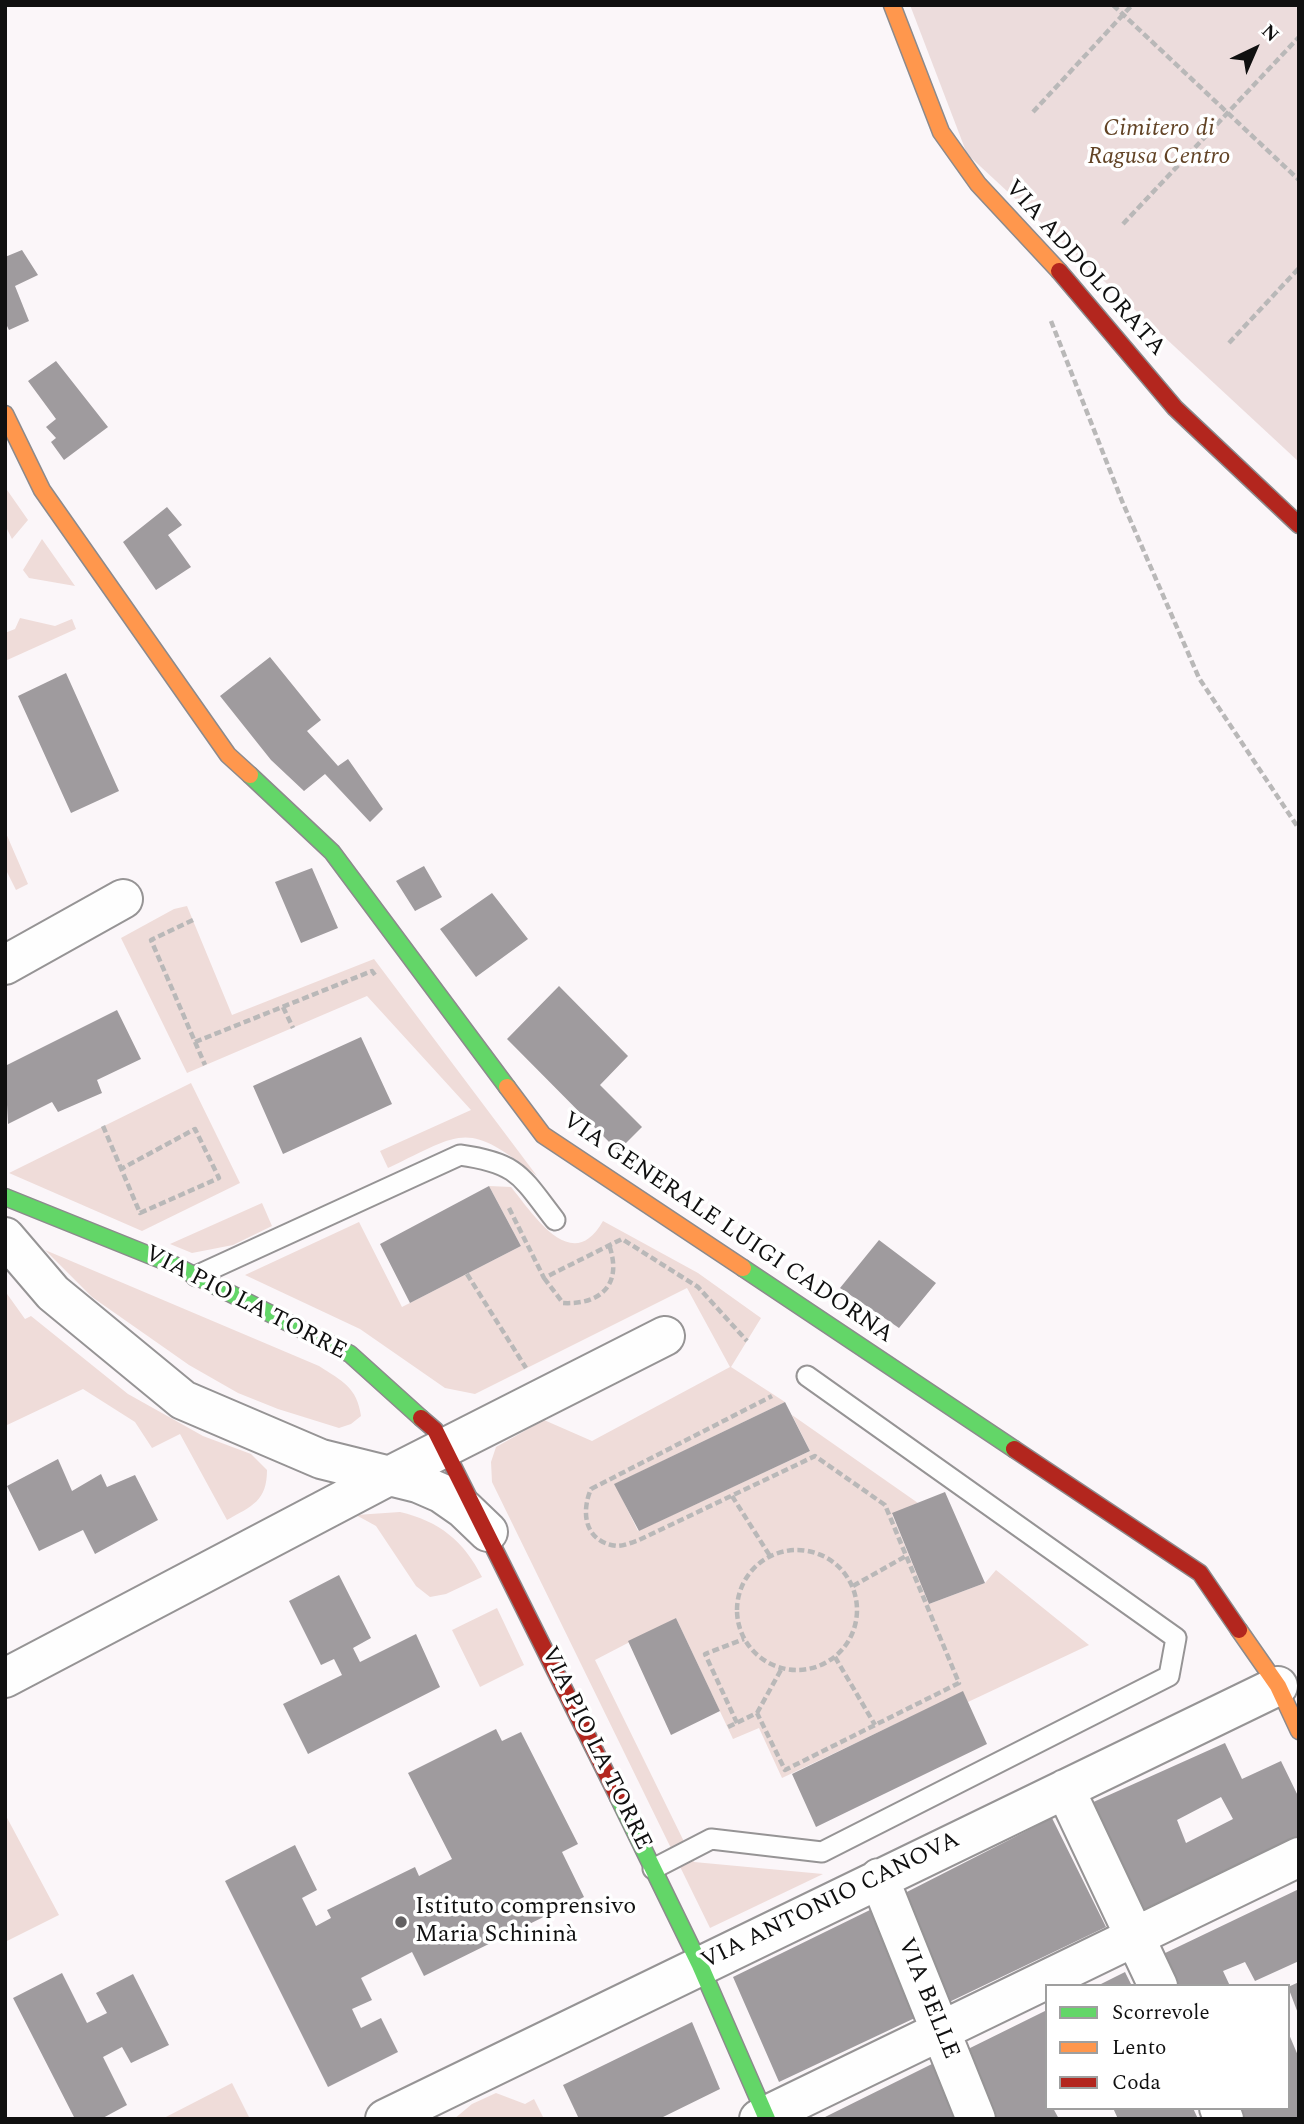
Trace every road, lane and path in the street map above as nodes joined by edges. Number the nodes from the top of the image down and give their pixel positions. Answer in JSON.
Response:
{"nodes":[{"id":1,"x":892,"y":5,"type":"edge"},
{"id":2,"x":1112,"y":5,"type":"edge"},
{"id":3,"x":1132,"y":5,"type":"edge"},
{"id":4,"x":1123,"y":15,"type":"junction"},
{"id":5,"x":1299,"y":37,"type":"edge"},
{"id":6,"x":1033,"y":112,"type":"dead end"},
{"id":7,"x":1228,"y":113,"type":"junction"},
{"id":8,"x":1299,"y":180,"type":"edge"},
{"id":9,"x":1123,"y":224,"type":"dead end"},
{"id":10,"x":1299,"y":268,"type":"edge"},
{"id":11,"x":1048,"y":313,"type":"dead end"},
{"id":12,"x":1229,"y":343,"type":"dead end"},
{"id":13,"x":5,"y":414,"type":"edge"},
{"id":14,"x":1299,"y":525,"type":"edge"},
{"id":15,"x":1299,"y":829,"type":"edge"},
{"id":16,"x":123,"y":899,"type":"dead end"},
{"id":17,"x":193,"y":920,"type":"dead end"},
{"id":18,"x":5,"y":965,"type":"edge"},
{"id":19,"x":380,"y":981,"type":"dead end"},
{"id":20,"x":283,"y":1007,"type":"junction"},
{"id":21,"x":293,"y":1028,"type":"dead end"},
{"id":22,"x":195,"y":1042,"type":"junction"},
{"id":23,"x":205,"y":1065,"type":"dead end"},
{"id":24,"x":103,"y":1126,"type":"dead end"},
{"id":25,"x":121,"y":1169,"type":"junction"},
{"id":26,"x":5,"y":1197,"type":"edge"},
{"id":27,"x":505,"y":1197,"type":"dead end"},
{"id":28,"x":555,"y":1220,"type":"dead end"},
{"id":29,"x":5,"y":1237,"type":"edge"},
{"id":30,"x":609,"y":1245,"type":"junction"},
{"id":31,"x":467,"y":1274,"type":"dead end"},
{"id":32,"x":196,"y":1276,"type":"junction"},
{"id":33,"x":544,"y":1278,"type":"junction"},
{"id":34,"x":665,"y":1336,"type":"dead end"},
{"id":35,"x":747,"y":1340,"type":"dead end"},
{"id":36,"x":526,"y":1368,"type":"dead end"},
{"id":37,"x":807,"y":1376,"type":"dead end"},
{"id":38,"x":772,"y":1396,"type":"dead end"},
{"id":39,"x":445,"y":1447,"type":"junction"},
{"id":40,"x":387,"y":1477,"type":"junction"},
{"id":41,"x":732,"y":1496,"type":"junction"},
{"id":42,"x":489,"y":1534,"type":"junction"},
{"id":43,"x":770,"y":1556,"type":"junction"},
{"id":44,"x":906,"y":1556,"type":"junction"},
{"id":45,"x":853,"y":1586,"type":"junction"},
{"id":46,"x":744,"y":1639,"type":"junction"},
{"id":47,"x":835,"y":1657,"type":"junction"},
{"id":48,"x":782,"y":1668,"type":"junction"},
{"id":49,"x":5,"y":1678,"type":"edge"},
{"id":50,"x":1278,"y":1686,"type":"junction"},
{"id":51,"x":757,"y":1713,"type":"junction"},
{"id":52,"x":737,"y":1723,"type":"junction"},
{"id":53,"x":875,"y":1725,"type":"junction"},
{"id":54,"x":728,"y":1727,"type":"dead end"},
{"id":55,"x":1299,"y":1731,"type":"edge"},
{"id":56,"x":1065,"y":1789,"type":"junction"},
{"id":57,"x":1299,"y":1857,"type":"edge"},
{"id":58,"x":653,"y":1869,"type":"junction"},
{"id":59,"x":879,"y":1878,"type":"junction"},
{"id":60,"x":1134,"y":1937,"type":"junction"},
{"id":61,"x":700,"y":1965,"type":"junction"},
{"id":62,"x":1157,"y":1984,"type":"edge"},
{"id":63,"x":940,"y":2031,"type":"junction"},
{"id":64,"x":440,"y":2091,"type":"junction"},
{"id":65,"x":764,"y":2118,"type":"edge"},
{"id":66,"x":385,"y":2119,"type":"edge"},
{"id":67,"x":405,"y":2119,"type":"edge"},
{"id":68,"x":976,"y":2119,"type":"edge"}],
"edges":[{"from":1,"to":14,"type":"street","name":"VIA ADDOLORATA"},
{"from":2,"to":4,"type":"path"},
{"from":3,"to":4,"type":"path"},
{"from":4,"to":6,"type":"path"},
{"from":4,"to":7,"type":"path"},
{"from":5,"to":7,"type":"path"},
{"from":7,"to":8,"type":"path"},
{"from":7,"to":9,"type":"path"},
{"from":10,"to":12,"type":"path"},
{"from":11,"to":15,"type":"path"},
{"from":13,"to":50,"type":"street","name":"VIA GENERALE LUIGI CADORNA"},
{"from":16,"to":18,"type":"street"},
{"from":17,"to":22,"type":"path"},
{"from":19,"to":20,"type":"path"},
{"from":20,"to":21,"type":"path"},
{"from":20,"to":22,"type":"path"},
{"from":22,"to":23,"type":"path"},
{"from":24,"to":25,"type":"path"},
{"from":25,"to":25,"type":"path"},
{"from":26,"to":32,"type":"street","name":"VIA PIO LA TORRE"},
{"from":27,"to":33,"type":"path"},
{"from":28,"to":32,"type":"lane"},
{"from":29,"to":40,"type":"street","name":"VIA PIO LA TORRE"},
{"from":30,"to":33,"type":"path"},
{"from":30,"to":33,"type":"path"},
{"from":30,"to":35,"type":"path"},
{"from":31,"to":36,"type":"path"},
{"from":32,"to":39,"type":"street","name":"VIA PIO LA TORRE"},
{"from":34,"to":39,"type":"street"},
{"from":37,"to":58,"type":"lane"},
{"from":38,"to":41,"type":"path"},
{"from":39,"to":40,"type":"street"},
{"from":39,"to":42,"type":"street","name":"VIA PIO LA TORRE"},
{"from":40,"to":42,"type":"street","name":"VIA PIO LA TORRE"},
{"from":40,"to":49,"type":"street"},
{"from":41,"to":43,"type":"path"},
{"from":41,"to":44,"type":"path"},
{"from":42,"to":58,"type":"street","name":"VIA PIO LA TORRE"},
{"from":43,"to":45,"type":"path"},
{"from":43,"to":46,"type":"path"},
{"from":44,"to":45,"type":"path"},
{"from":44,"to":53,"type":"path"},
{"from":45,"to":47,"type":"path"},
{"from":46,"to":48,"type":"path"},
{"from":46,"to":52,"type":"path"},
{"from":47,"to":48,"type":"path"},
{"from":47,"to":53,"type":"path"},
{"from":48,"to":51,"type":"path"},
{"from":50,"to":55,"type":"street","name":"VIA GENERALE LUIGI CADORNA"},
{"from":50,"to":56,"type":"street","name":"VIA ANTONIO CANOVA"},
{"from":51,"to":52,"type":"path"},
{"from":51,"to":53,"type":"path"},
{"from":52,"to":54,"type":"path"},
{"from":56,"to":59,"type":"street","name":"VIA ANTONIO CANOVA"},
{"from":56,"to":60,"type":"street"},
{"from":57,"to":60,"type":"street"},
{"from":58,"to":61,"type":"street","name":"VIA PIO LA TORRE"},
{"from":59,"to":61,"type":"street","name":"VIA ANTONIO CANOVA"},
{"from":59,"to":63,"type":"street","name":"VIA BELLE"},
{"from":60,"to":62,"type":"street"},
{"from":60,"to":63,"type":"street"},
{"from":61,"to":64,"type":"street","name":"VIA ANTONIO CANOVA"},
{"from":61,"to":65,"type":"street","name":"VIA PIO LA TORRE"},
{"from":63,"to":65,"type":"street"},
{"from":63,"to":68,"type":"street","name":"VIA BELLE"},
{"from":64,"to":66,"type":"street","name":"VIA ANTONIO CANOVA"},
{"from":64,"to":67,"type":"street"}]}
